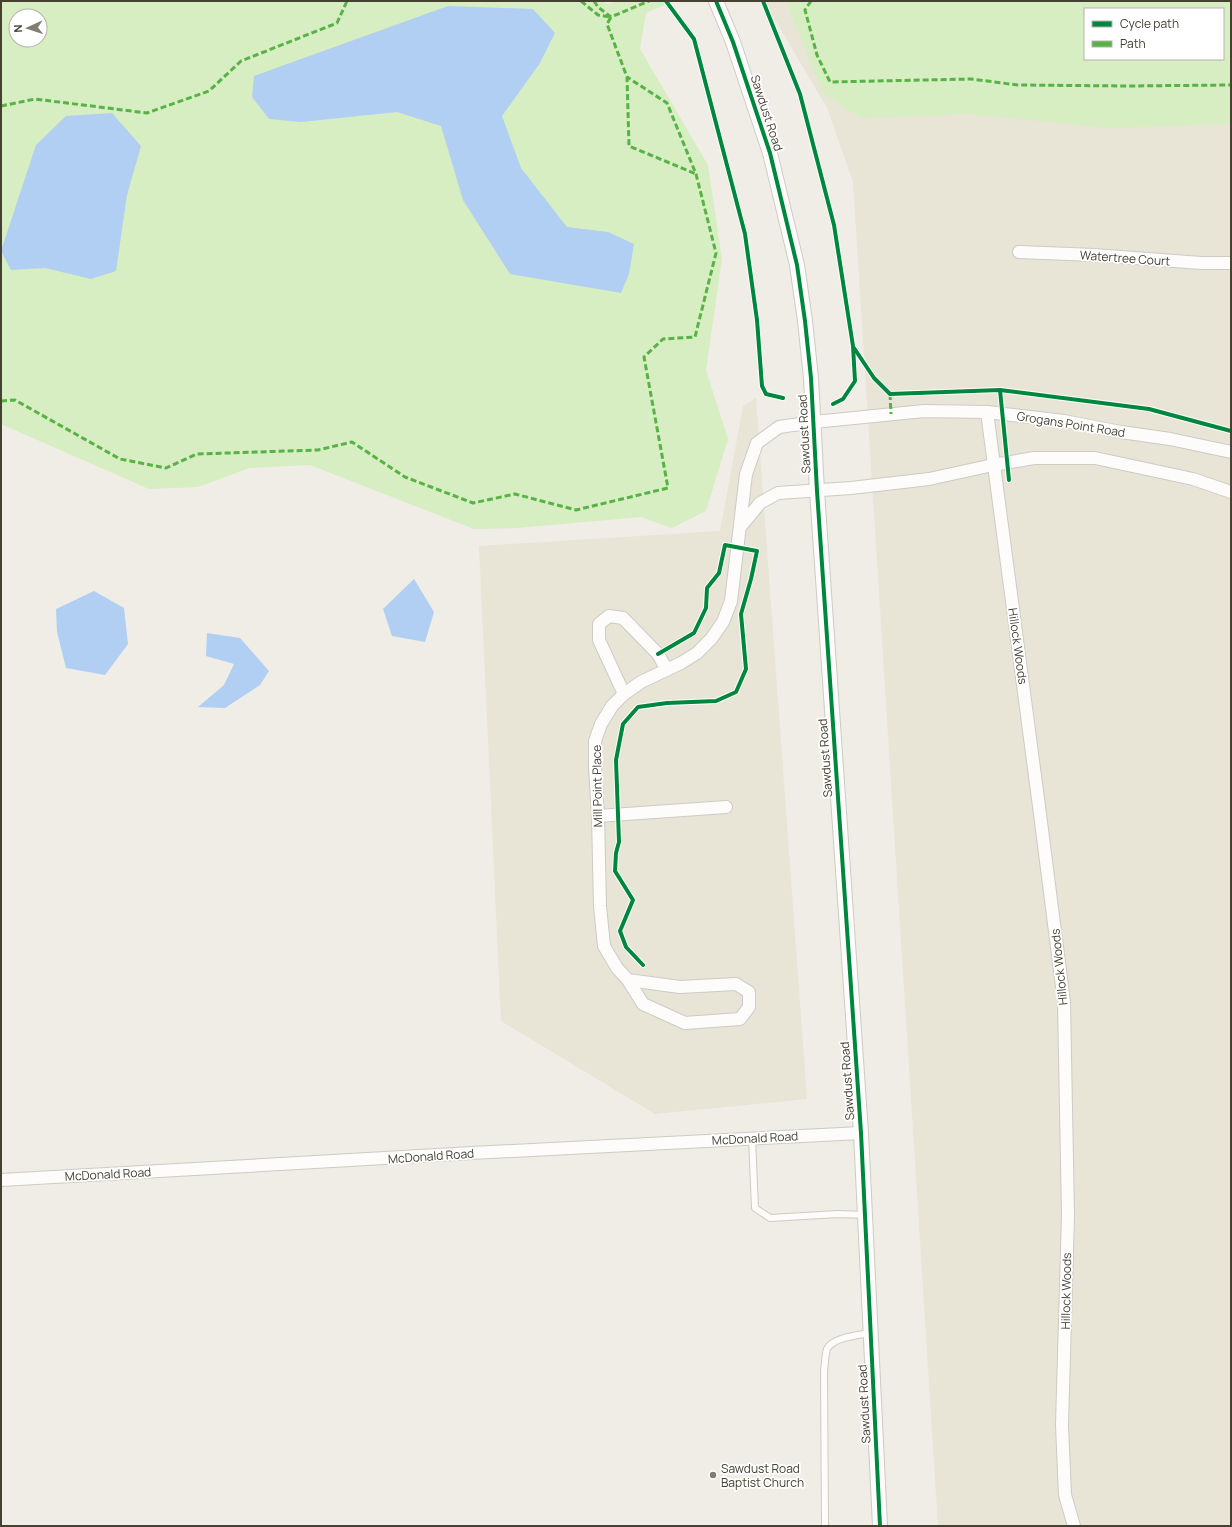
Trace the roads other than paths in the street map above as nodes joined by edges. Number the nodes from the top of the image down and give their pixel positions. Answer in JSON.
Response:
{"nodes":[{"id":1,"x":716,"y":1,"type":"edge"},
{"id":2,"x":1019,"y":252,"type":"dead end"},
{"id":3,"x":1231,"y":263,"type":"edge"},
{"id":4,"x":987,"y":412,"type":"junction"},
{"id":5,"x":814,"y":422,"type":"junction"},
{"id":6,"x":1231,"y":452,"type":"edge"},
{"id":7,"x":993,"y":464,"type":"junction"},
{"id":8,"x":817,"y":491,"type":"junction"},
{"id":9,"x":1231,"y":492,"type":"edge"},
{"id":10,"x":741,"y":526,"type":"junction"},
{"id":11,"x":667,"y":670,"type":"junction"},
{"id":12,"x":624,"y":694,"type":"junction"},
{"id":13,"x":726,"y":807,"type":"dead end"},
{"id":14,"x":598,"y":816,"type":"junction"},
{"id":15,"x":628,"y":980,"type":"junction"},
{"id":16,"x":861,"y":1133,"type":"junction"},
{"id":17,"x":752,"y":1138,"type":"junction"},
{"id":18,"x":1,"y":1180,"type":"edge"},
{"id":19,"x":865,"y":1215,"type":"junction"},
{"id":20,"x":871,"y":1333,"type":"junction"},
{"id":21,"x":825,"y":1526,"type":"edge"},
{"id":22,"x":880,"y":1526,"type":"edge"},
{"id":23,"x":1074,"y":1526,"type":"edge"}],
"edges":[{"from":1,"to":5,"type":"street","name":"Sawdust Road"},
{"from":2,"to":3,"type":"street","name":"Watertree Court"},
{"from":4,"to":5,"type":"street","name":"Grogans Point Road"},
{"from":4,"to":6,"type":"street","name":"Grogans Point Road"},
{"from":4,"to":7,"type":"street","name":"Hillock Woods"},
{"from":5,"to":8,"type":"street","name":"Sawdust Road"},
{"from":5,"to":10,"type":"street","name":"Mill Point Place"},
{"from":7,"to":8,"type":"street"},
{"from":7,"to":9,"type":"street"},
{"from":7,"to":23,"type":"street","name":"Hillock Woods"},
{"from":8,"to":10,"type":"street"},
{"from":8,"to":16,"type":"street","name":"Sawdust Road"},
{"from":10,"to":11,"type":"street","name":"Mill Point Place"},
{"from":11,"to":12,"type":"street","name":"Mill Point Place"},
{"from":11,"to":12,"type":"street"},
{"from":12,"to":14,"type":"street","name":"Mill Point Place"},
{"from":13,"to":14,"type":"street"},
{"from":14,"to":15,"type":"street","name":"Mill Point Place"},
{"from":15,"to":15,"type":"street","name":"Mill Point Place"},
{"from":16,"to":17,"type":"street","name":"McDonald Road"},
{"from":16,"to":19,"type":"street","name":"Sawdust Road"},
{"from":17,"to":18,"type":"street","name":"McDonald Road"},
{"from":17,"to":19,"type":"lane"},
{"from":19,"to":20,"type":"street","name":"Sawdust Road"},
{"from":20,"to":21,"type":"lane"},
{"from":20,"to":22,"type":"street","name":"Sawdust Road"}]}
